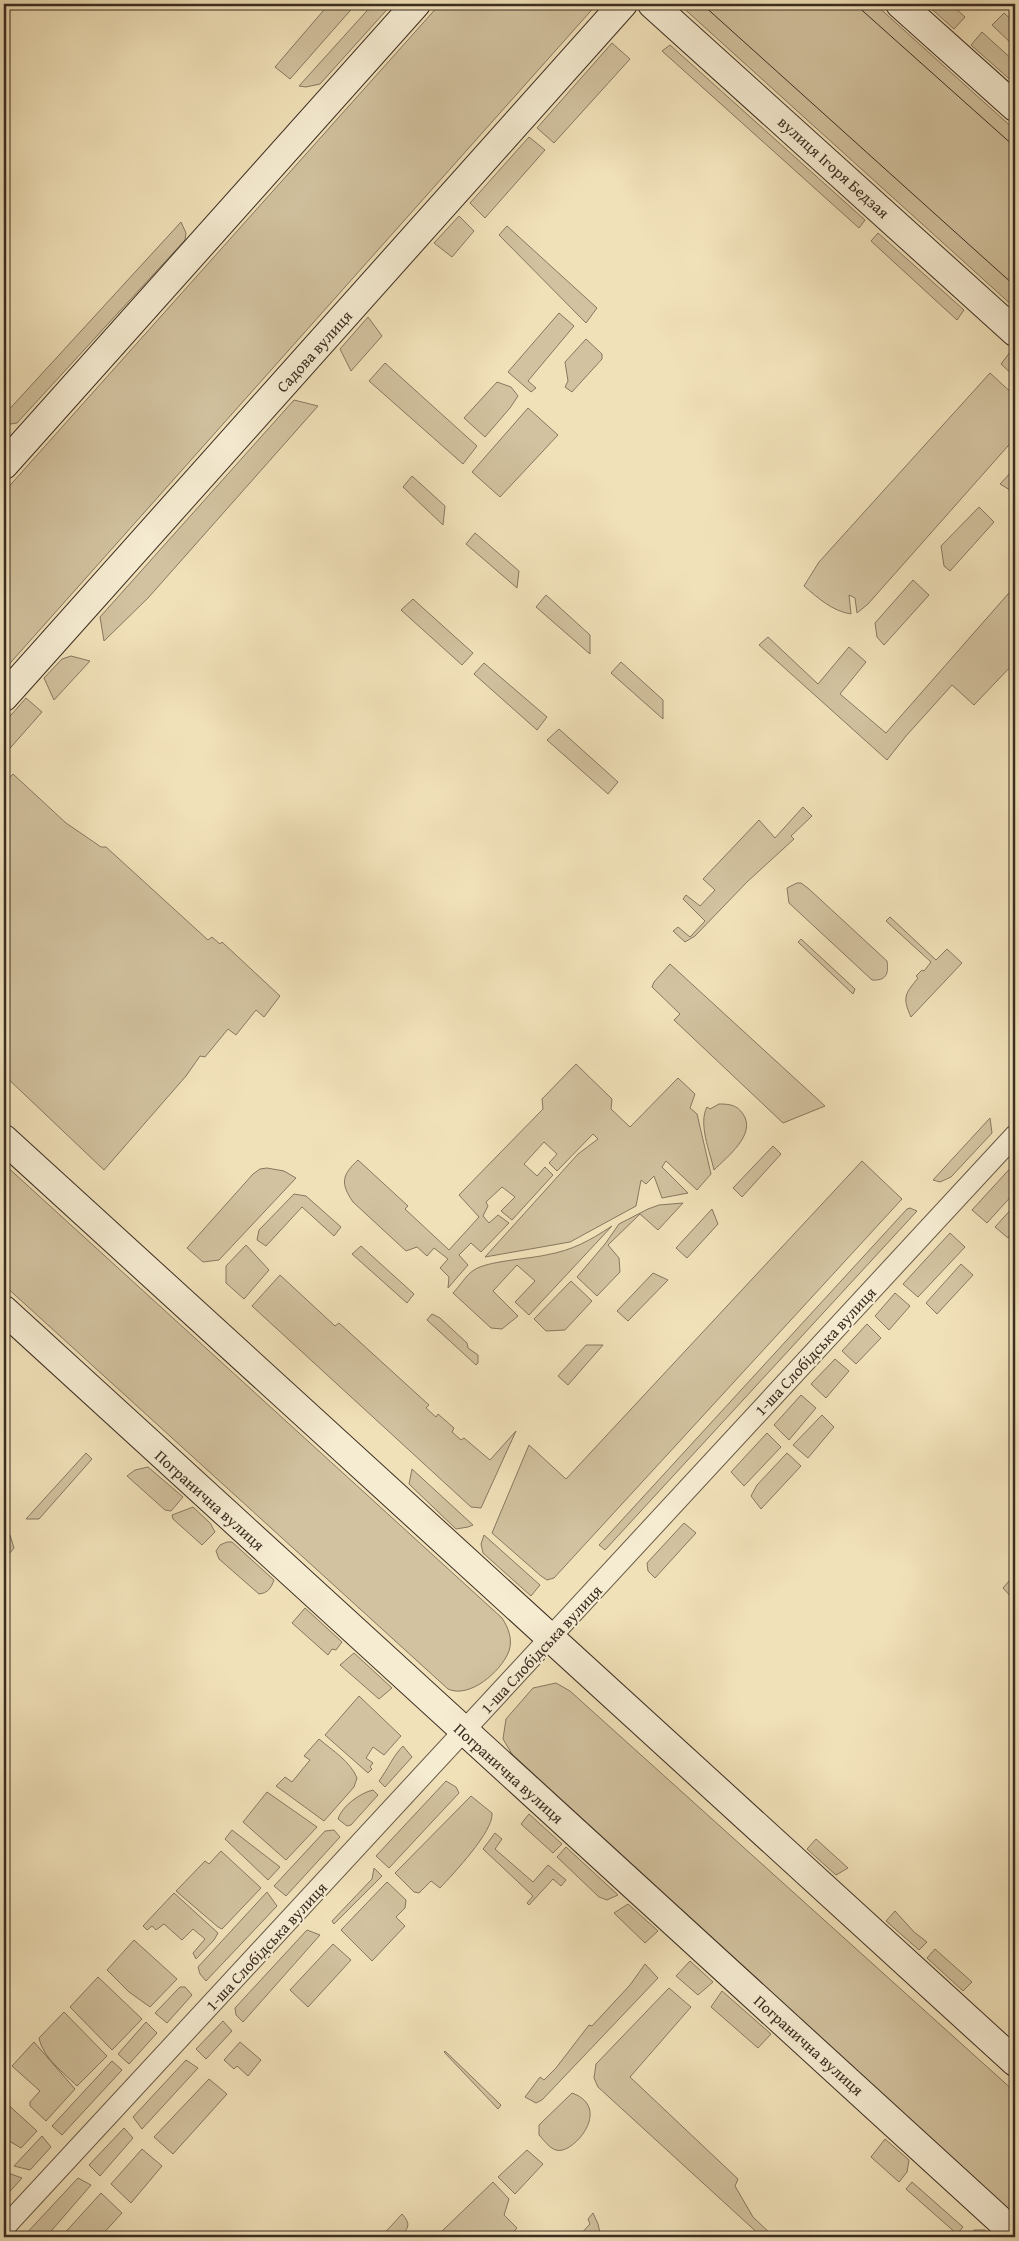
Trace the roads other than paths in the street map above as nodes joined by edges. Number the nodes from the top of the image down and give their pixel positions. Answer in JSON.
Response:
{"nodes":[{"id":1,"x":416,"y":4,"type":"edge"},
{"id":2,"x":623,"y":4,"type":"edge"},
{"id":3,"x":652,"y":4,"type":"edge"},
{"id":4,"x":900,"y":4,"type":"edge"},
{"id":5,"x":1015,"y":107,"type":"edge"},
{"id":6,"x":1015,"y":332,"type":"edge"},
{"id":7,"x":4,"y":466,"type":"edge"},
{"id":8,"x":4,"y":697,"type":"edge"},
{"id":9,"x":1015,"y":1135,"type":"edge"},
{"id":10,"x":4,"y":1139,"type":"edge"},
{"id":11,"x":4,"y":1310,"type":"edge"},
{"id":12,"x":550,"y":1638,"type":"junction"},
{"id":13,"x":464,"y":1732,"type":"junction"},
{"id":14,"x":1015,"y":2062,"type":"edge"},
{"id":15,"x":4,"y":2228,"type":"edge"},
{"id":16,"x":1015,"y":2234,"type":"edge"}],
"edges":[{"from":1,"to":7,"type":"main road"},
{"from":2,"to":8,"type":"main road","name":"Садова вулиця"},
{"from":3,"to":6,"type":"main road","name":"вулиця Ігоря Бедзая"},
{"from":4,"to":5,"type":"main road"},
{"from":9,"to":12,"type":"street","name":"1-ша Слобідська вулиця"},
{"from":10,"to":12,"type":"main road"},
{"from":11,"to":13,"type":"main road","name":"Погранична вулиця"},
{"from":12,"to":13,"type":"street","name":"1-ша Слобідська вулиця"},
{"from":12,"to":14,"type":"main road"},
{"from":13,"to":15,"type":"street","name":"1-ша Слобідська вулиця"},
{"from":13,"to":16,"type":"main road","name":"Погранична вулиця"}]}
